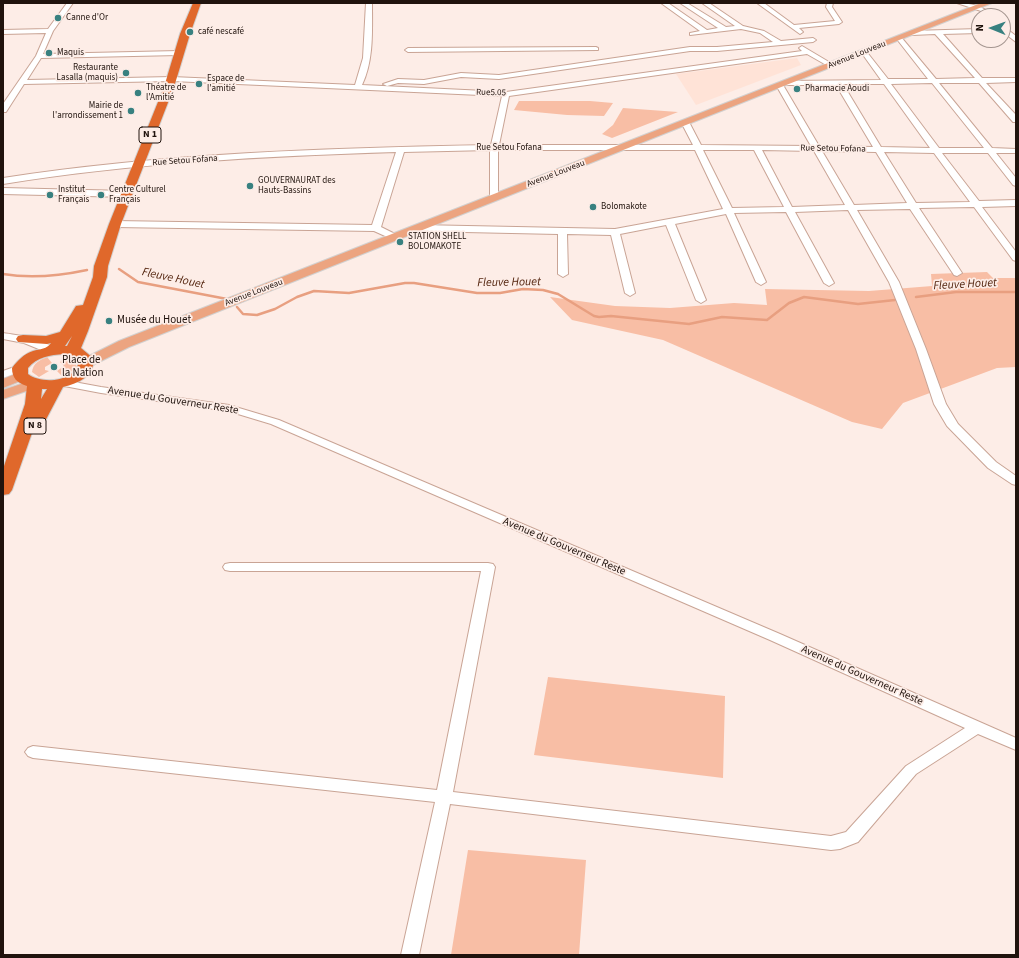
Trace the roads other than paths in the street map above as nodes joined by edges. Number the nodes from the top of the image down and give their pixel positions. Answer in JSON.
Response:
{"nodes":[{"id":1,"x":70,"y":3,"type":"edge"},
{"id":2,"x":197,"y":3,"type":"edge"},
{"id":3,"x":369,"y":3,"type":"edge"},
{"id":4,"x":664,"y":3,"type":"edge"},
{"id":5,"x":683,"y":3,"type":"edge"},
{"id":6,"x":705,"y":3,"type":"edge"},
{"id":7,"x":760,"y":3,"type":"edge"},
{"id":8,"x":830,"y":3,"type":"edge"},
{"id":9,"x":960,"y":3,"type":"edge"},
{"id":10,"x":988,"y":3,"type":"edge"},
{"id":11,"x":976,"y":7,"type":"junction"},
{"id":12,"x":741,"y":27,"type":"junction"},
{"id":13,"x":794,"y":27,"type":"junction"},
{"id":14,"x":724,"y":29,"type":"junction"},
{"id":15,"x":50,"y":31,"type":"junction"},
{"id":16,"x":971,"y":31,"type":"edge"},
{"id":17,"x":3,"y":32,"type":"edge"},
{"id":18,"x":706,"y":32,"type":"junction"},
{"id":19,"x":937,"y":32,"type":"junction"},
{"id":20,"x":912,"y":33,"type":"junction"},
{"id":21,"x":692,"y":34,"type":"dead end"},
{"id":22,"x":899,"y":38,"type":"junction"},
{"id":23,"x":794,"y":42,"type":"junction"},
{"id":24,"x":780,"y":43,"type":"junction"},
{"id":25,"x":596,"y":49,"type":"dead end"},
{"id":26,"x":408,"y":50,"type":"dead end"},
{"id":27,"x":808,"y":52,"type":"junction"},
{"id":28,"x":864,"y":52,"type":"junction"},
{"id":29,"x":179,"y":53,"type":"junction"},
{"id":30,"x":39,"y":56,"type":"junction"},
{"id":31,"x":830,"y":66,"type":"junction"},
{"id":32,"x":172,"y":79,"type":"junction"},
{"id":33,"x":981,"y":80,"type":"junction"},
{"id":34,"x":1016,"y":80,"type":"edge"},
{"id":35,"x":934,"y":81,"type":"junction"},
{"id":36,"x":22,"y":82,"type":"junction"},
{"id":37,"x":838,"y":82,"type":"junction"},
{"id":38,"x":886,"y":82,"type":"junction"},
{"id":39,"x":782,"y":84,"type":"junction"},
{"id":40,"x":357,"y":88,"type":"junction"},
{"id":41,"x":381,"y":89,"type":"junction"},
{"id":42,"x":506,"y":94,"type":"junction"},
{"id":43,"x":3,"y":110,"type":"edge"},
{"id":44,"x":1016,"y":120,"type":"edge"},
{"id":45,"x":685,"y":122,"type":"junction"},
{"id":46,"x":623,"y":147,"type":"junction"},
{"id":47,"x":494,"y":148,"type":"junction"},
{"id":48,"x":698,"y":148,"type":"junction"},
{"id":49,"x":757,"y":149,"type":"junction"},
{"id":50,"x":817,"y":149,"type":"junction"},
{"id":51,"x":401,"y":150,"type":"junction"},
{"id":52,"x":879,"y":150,"type":"junction"},
{"id":53,"x":936,"y":151,"type":"junction"},
{"id":54,"x":990,"y":151,"type":"junction"},
{"id":55,"x":1016,"y":151,"type":"edge"},
{"id":56,"x":139,"y":164,"type":"junction"},
{"id":57,"x":3,"y":181,"type":"edge"},
{"id":58,"x":1016,"y":183,"type":"edge"},
{"id":59,"x":3,"y":191,"type":"edge"},
{"id":60,"x":128,"y":194,"type":"junction"},
{"id":61,"x":494,"y":198,"type":"junction"},
{"id":62,"x":1016,"y":203,"type":"edge"},
{"id":63,"x":976,"y":204,"type":"junction"},
{"id":64,"x":913,"y":206,"type":"junction"},
{"id":65,"x":850,"y":207,"type":"junction"},
{"id":66,"x":789,"y":209,"type":"junction"},
{"id":67,"x":728,"y":211,"type":"junction"},
{"id":68,"x":670,"y":221,"type":"junction"},
{"id":69,"x":115,"y":224,"type":"junction"},
{"id":70,"x":376,"y":228,"type":"junction"},
{"id":71,"x":418,"y":228,"type":"junction"},
{"id":72,"x":562,"y":231,"type":"junction"},
{"id":73,"x":615,"y":232,"type":"junction"},
{"id":74,"x":394,"y":237,"type":"junction"},
{"id":75,"x":1016,"y":258,"type":"edge"},
{"id":76,"x":101,"y":266,"type":"junction"},
{"id":77,"x":957,"y":273,"type":"dead end"},
{"id":78,"x":563,"y":274,"type":"dead end"},
{"id":79,"x":760,"y":282,"type":"dead end"},
{"id":80,"x":829,"y":283,"type":"dead end"},
{"id":81,"x":630,"y":293,"type":"dead end"},
{"id":82,"x":701,"y":300,"type":"dead end"},
{"id":83,"x":3,"y":336,"type":"edge"},
{"id":84,"x":64,"y":336,"type":"junction"},
{"id":85,"x":22,"y":338,"type":"junction"},
{"id":86,"x":52,"y":351,"type":"junction"},
{"id":87,"x":82,"y":359,"type":"junction"},
{"id":88,"x":22,"y":369,"type":"junction"},
{"id":89,"x":4,"y":379,"type":"edge"},
{"id":90,"x":60,"y":383,"type":"junction"},
{"id":91,"x":34,"y":386,"type":"junction"},
{"id":92,"x":101,"y":390,"type":"junction"},
{"id":93,"x":3,"y":395,"type":"edge"},
{"id":94,"x":8,"y":467,"type":"edge"},
{"id":95,"x":1016,"y":481,"type":"edge"},
{"id":96,"x":3,"y":490,"type":"edge"},
{"id":97,"x":230,"y":568,"type":"dead end"},
{"id":98,"x":977,"y":727,"type":"junction"},
{"id":99,"x":1016,"y":744,"type":"edge"},
{"id":100,"x":33,"y":752,"type":"dead end"},
{"id":101,"x":444,"y":797,"type":"junction"},
{"id":102,"x":410,"y":955,"type":"edge"}],
"edges":[{"from":1,"to":15,"type":"street"},
{"from":2,"to":29,"type":"highway","number":"N 1"},
{"from":3,"to":40,"type":"street"},
{"from":4,"to":18,"type":"street"},
{"from":5,"to":14,"type":"street"},
{"from":6,"to":12,"type":"street"},
{"from":7,"to":13,"type":"street"},
{"from":8,"to":13,"type":"street"},
{"from":9,"to":11,"type":"street"},
{"from":10,"to":11,"type":"main road","name":"Avenue Louveau"},
{"from":11,"to":20,"type":"main road","name":"Avenue Louveau"},
{"from":12,"to":14,"type":"street"},
{"from":12,"to":24,"type":"street"},
{"from":13,"to":23,"type":"street"},
{"from":14,"to":18,"type":"street"},
{"from":15,"to":17,"type":"street"},
{"from":15,"to":30,"type":"street"},
{"from":16,"to":19,"type":"street"},
{"from":18,"to":21,"type":"street"},
{"from":19,"to":20,"type":"street"},
{"from":19,"to":33,"type":"street"},
{"from":20,"to":22,"type":"main road","name":"Avenue Louveau"},
{"from":22,"to":28,"type":"main road","name":"Avenue Louveau"},
{"from":22,"to":35,"type":"street"},
{"from":23,"to":24,"type":"street"},
{"from":23,"to":27,"type":"street"},
{"from":24,"to":41,"type":"street"},
{"from":25,"to":26,"type":"street"},
{"from":27,"to":31,"type":"street"},
{"from":27,"to":42,"type":"street","name":"Rue5.05"},
{"from":28,"to":31,"type":"main road","name":"Avenue Louveau"},
{"from":28,"to":38,"type":"street"},
{"from":29,"to":30,"type":"street"},
{"from":29,"to":32,"type":"highway","number":"N 1"},
{"from":30,"to":36,"type":"street"},
{"from":31,"to":39,"type":"main road","name":"Avenue Louveau"},
{"from":32,"to":36,"type":"street","name":"Rue5.05"},
{"from":32,"to":40,"type":"street","name":"Rue5.05"},
{"from":32,"to":56,"type":"highway","number":"N 1"},
{"from":33,"to":34,"type":"street"},
{"from":33,"to":35,"type":"street"},
{"from":33,"to":44,"type":"street"},
{"from":35,"to":38,"type":"street"},
{"from":35,"to":54,"type":"street"},
{"from":36,"to":43,"type":"street"},
{"from":37,"to":38,"type":"street"},
{"from":37,"to":39,"type":"street"},
{"from":37,"to":52,"type":"street"},
{"from":38,"to":53,"type":"street"},
{"from":39,"to":45,"type":"main road","name":"Avenue Louveau"},
{"from":39,"to":50,"type":"street"},
{"from":40,"to":41,"type":"street","name":"Rue5.05"},
{"from":41,"to":42,"type":"street","name":"Rue5.05"},
{"from":42,"to":47,"type":"street"},
{"from":45,"to":46,"type":"main road","name":"Avenue Louveau"},
{"from":45,"to":48,"type":"street"},
{"from":46,"to":47,"type":"street","name":"Rue Setou Fofana"},
{"from":46,"to":48,"type":"street","name":"Rue Setou Fofana"},
{"from":46,"to":61,"type":"main road","name":"Avenue Louveau"},
{"from":47,"to":51,"type":"street","name":"Rue Setou Fofana"},
{"from":47,"to":61,"type":"street"},
{"from":48,"to":49,"type":"street","name":"Rue Setou Fofana"},
{"from":48,"to":67,"type":"street"},
{"from":49,"to":50,"type":"street","name":"Rue Setou Fofana"},
{"from":49,"to":66,"type":"street"},
{"from":50,"to":52,"type":"street","name":"Rue Setou Fofana"},
{"from":50,"to":65,"type":"street"},
{"from":51,"to":56,"type":"street","name":"Rue Setou Fofana"},
{"from":51,"to":70,"type":"street"},
{"from":52,"to":53,"type":"street","name":"Rue Setou Fofana"},
{"from":52,"to":64,"type":"street"},
{"from":53,"to":54,"type":"street","name":"Rue Setou Fofana"},
{"from":53,"to":63,"type":"street"},
{"from":54,"to":55,"type":"street","name":"Rue Setou Fofana"},
{"from":54,"to":58,"type":"street"},
{"from":56,"to":57,"type":"street","name":"Rue Setou Fofana"},
{"from":56,"to":60,"type":"highway","number":"N 1"},
{"from":59,"to":60,"type":"street"},
{"from":60,"to":69,"type":"highway","number":"N 1"},
{"from":61,"to":71,"type":"main road","name":"Avenue Louveau"},
{"from":62,"to":63,"type":"street"},
{"from":63,"to":64,"type":"street"},
{"from":63,"to":75,"type":"street"},
{"from":64,"to":65,"type":"street"},
{"from":64,"to":77,"type":"street"},
{"from":65,"to":66,"type":"street"},
{"from":65,"to":95,"type":"street"},
{"from":66,"to":67,"type":"street"},
{"from":66,"to":80,"type":"street"},
{"from":67,"to":68,"type":"street"},
{"from":67,"to":79,"type":"street"},
{"from":68,"to":73,"type":"street"},
{"from":68,"to":82,"type":"street"},
{"from":69,"to":70,"type":"street"},
{"from":69,"to":76,"type":"highway","number":"N 1"},
{"from":70,"to":74,"type":"street"},
{"from":71,"to":72,"type":"street"},
{"from":71,"to":74,"type":"main road","name":"Avenue Louveau"},
{"from":72,"to":73,"type":"street"},
{"from":72,"to":78,"type":"street"},
{"from":73,"to":81,"type":"street"},
{"from":74,"to":87,"type":"main road","name":"Avenue Louveau"},
{"from":76,"to":84,"type":"highway","number":"N 1"},
{"from":76,"to":87,"type":"highway","number":"N 1"},
{"from":83,"to":85,"type":"street"},
{"from":84,"to":85,"type":"highway"},
{"from":84,"to":86,"type":"highway","number":"N 1"},
{"from":85,"to":86,"type":"street"},
{"from":85,"to":88,"type":"street"},
{"from":86,"to":87,"type":"highway"},
{"from":86,"to":88,"type":"highway"},
{"from":87,"to":90,"type":"highway"},
{"from":87,"to":92,"type":"street","name":"Avenue du Gouverneur Reste"},
{"from":88,"to":89,"type":"main road"},
{"from":88,"to":91,"type":"highway"},
{"from":90,"to":91,"type":"highway"},
{"from":90,"to":92,"type":"street","name":"Avenue du Gouverneur Reste"},
{"from":90,"to":94,"type":"highway","number":"N 8"},
{"from":91,"to":93,"type":"main road"},
{"from":91,"to":94,"type":"highway","number":"N 8"},
{"from":92,"to":98,"type":"street","name":"Avenue du Gouverneur Reste"},
{"from":94,"to":96,"type":"highway","number":"N 8"},
{"from":97,"to":101,"type":"street"},
{"from":98,"to":99,"type":"street","name":"Avenue du Gouverneur Reste"},
{"from":98,"to":101,"type":"street"},
{"from":100,"to":101,"type":"street"},
{"from":101,"to":102,"type":"street"}]}
